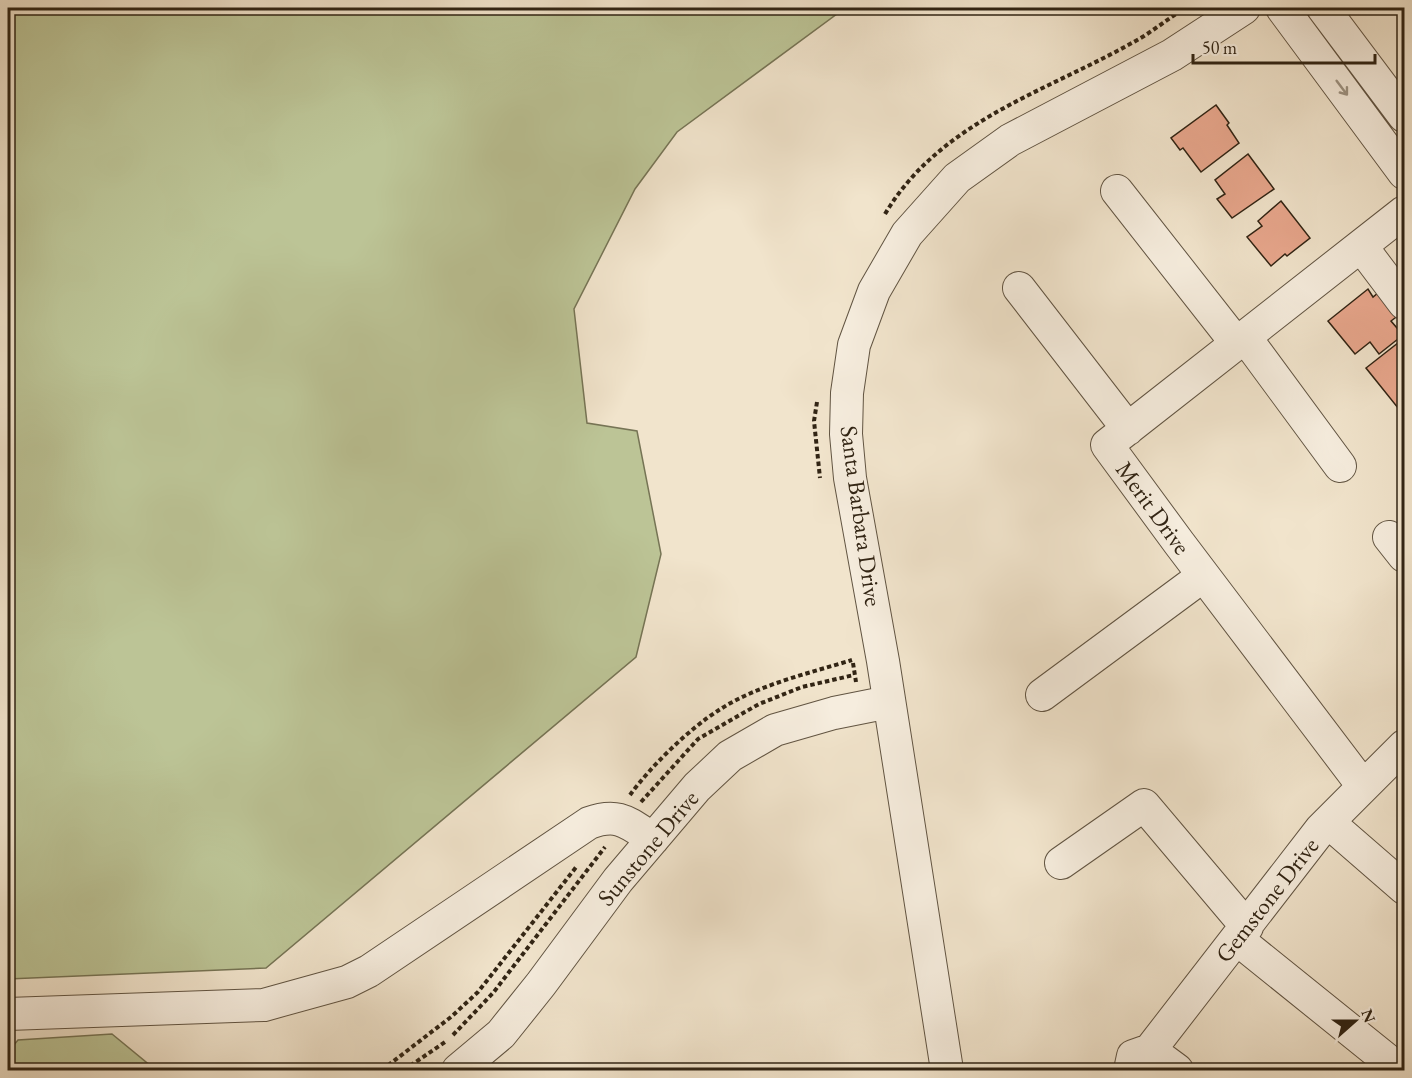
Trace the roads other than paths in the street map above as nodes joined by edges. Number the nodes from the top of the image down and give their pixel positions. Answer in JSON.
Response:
{"nodes":[{"id":1,"x":1244,"y":8,"type":"edge"},
{"id":2,"x":1282,"y":8,"type":"edge"},
{"id":3,"x":1323,"y":8,"type":"edge"},
{"id":4,"x":1404,"y":116,"type":"edge"},
{"id":5,"x":1393,"y":133,"type":"edge"},
{"id":6,"x":1404,"y":173,"type":"edge"},
{"id":7,"x":1117,"y":191,"type":"dead end"},
{"id":8,"x":1404,"y":212,"type":"edge"},
{"id":9,"x":1361,"y":246,"type":"junction"},
{"id":10,"x":1019,"y":288,"type":"dead end"},
{"id":11,"x":1404,"y":303,"type":"edge"},
{"id":12,"x":1241,"y":340,"type":"junction"},
{"id":13,"x":1128,"y":429,"type":"junction"},
{"id":14,"x":1340,"y":466,"type":"dead end"},
{"id":15,"x":1203,"y":576,"type":"junction"},
{"id":16,"x":1042,"y":695,"type":"dead end"},
{"id":17,"x":890,"y":702,"type":"junction"},
{"id":18,"x":1404,"y":746,"type":"edge"},
{"id":19,"x":1363,"y":786,"type":"junction"},
{"id":20,"x":1328,"y":822,"type":"junction"},
{"id":21,"x":653,"y":839,"type":"junction"},
{"id":22,"x":1061,"y":863,"type":"dead end"},
{"id":23,"x":1404,"y":888,"type":"edge"},
{"id":24,"x":1242,"y":933,"type":"junction"},
{"id":25,"x":8,"y":1014,"type":"edge"},
{"id":26,"x":1138,"y":1059,"type":"edge"},
{"id":27,"x":1386,"y":1059,"type":"dead end"},
{"id":28,"x":458,"y":1071,"type":"edge"},
{"id":29,"x":947,"y":1071,"type":"edge"},
{"id":30,"x":1177,"y":1071,"type":"edge"}],
"edges":[{"from":1,"to":17,"type":"street","name":"Santa Barbara Drive"},
{"from":2,"to":5,"type":"street","one_way":true},
{"from":3,"to":4,"type":"street"},
{"from":5,"to":6,"type":"street"},
{"from":7,"to":12,"type":"street"},
{"from":8,"to":9,"type":"street","name":"Merit Drive"},
{"from":9,"to":11,"type":"street"},
{"from":9,"to":12,"type":"street","name":"Merit Drive"},
{"from":10,"to":13,"type":"street"},
{"from":12,"to":13,"type":"street","name":"Merit Drive"},
{"from":12,"to":14,"type":"street"},
{"from":13,"to":15,"type":"street","name":"Merit Drive"},
{"from":15,"to":16,"type":"street"},
{"from":15,"to":19,"type":"street","name":"Merit Drive"},
{"from":17,"to":21,"type":"street","name":"Sunstone Drive"},
{"from":17,"to":29,"type":"street","name":"Santa Barbara Drive"},
{"from":18,"to":19,"type":"street","name":"Gemstone Drive"},
{"from":19,"to":20,"type":"street","name":"Gemstone Drive"},
{"from":20,"to":23,"type":"street"},
{"from":20,"to":24,"type":"street","name":"Gemstone Drive"},
{"from":21,"to":25,"type":"street"},
{"from":21,"to":28,"type":"street","name":"Sunstone Drive"},
{"from":22,"to":24,"type":"street"},
{"from":24,"to":26,"type":"street","name":"Gemstone Drive"},
{"from":24,"to":27,"type":"street"},
{"from":26,"to":30,"type":"street"}]}
